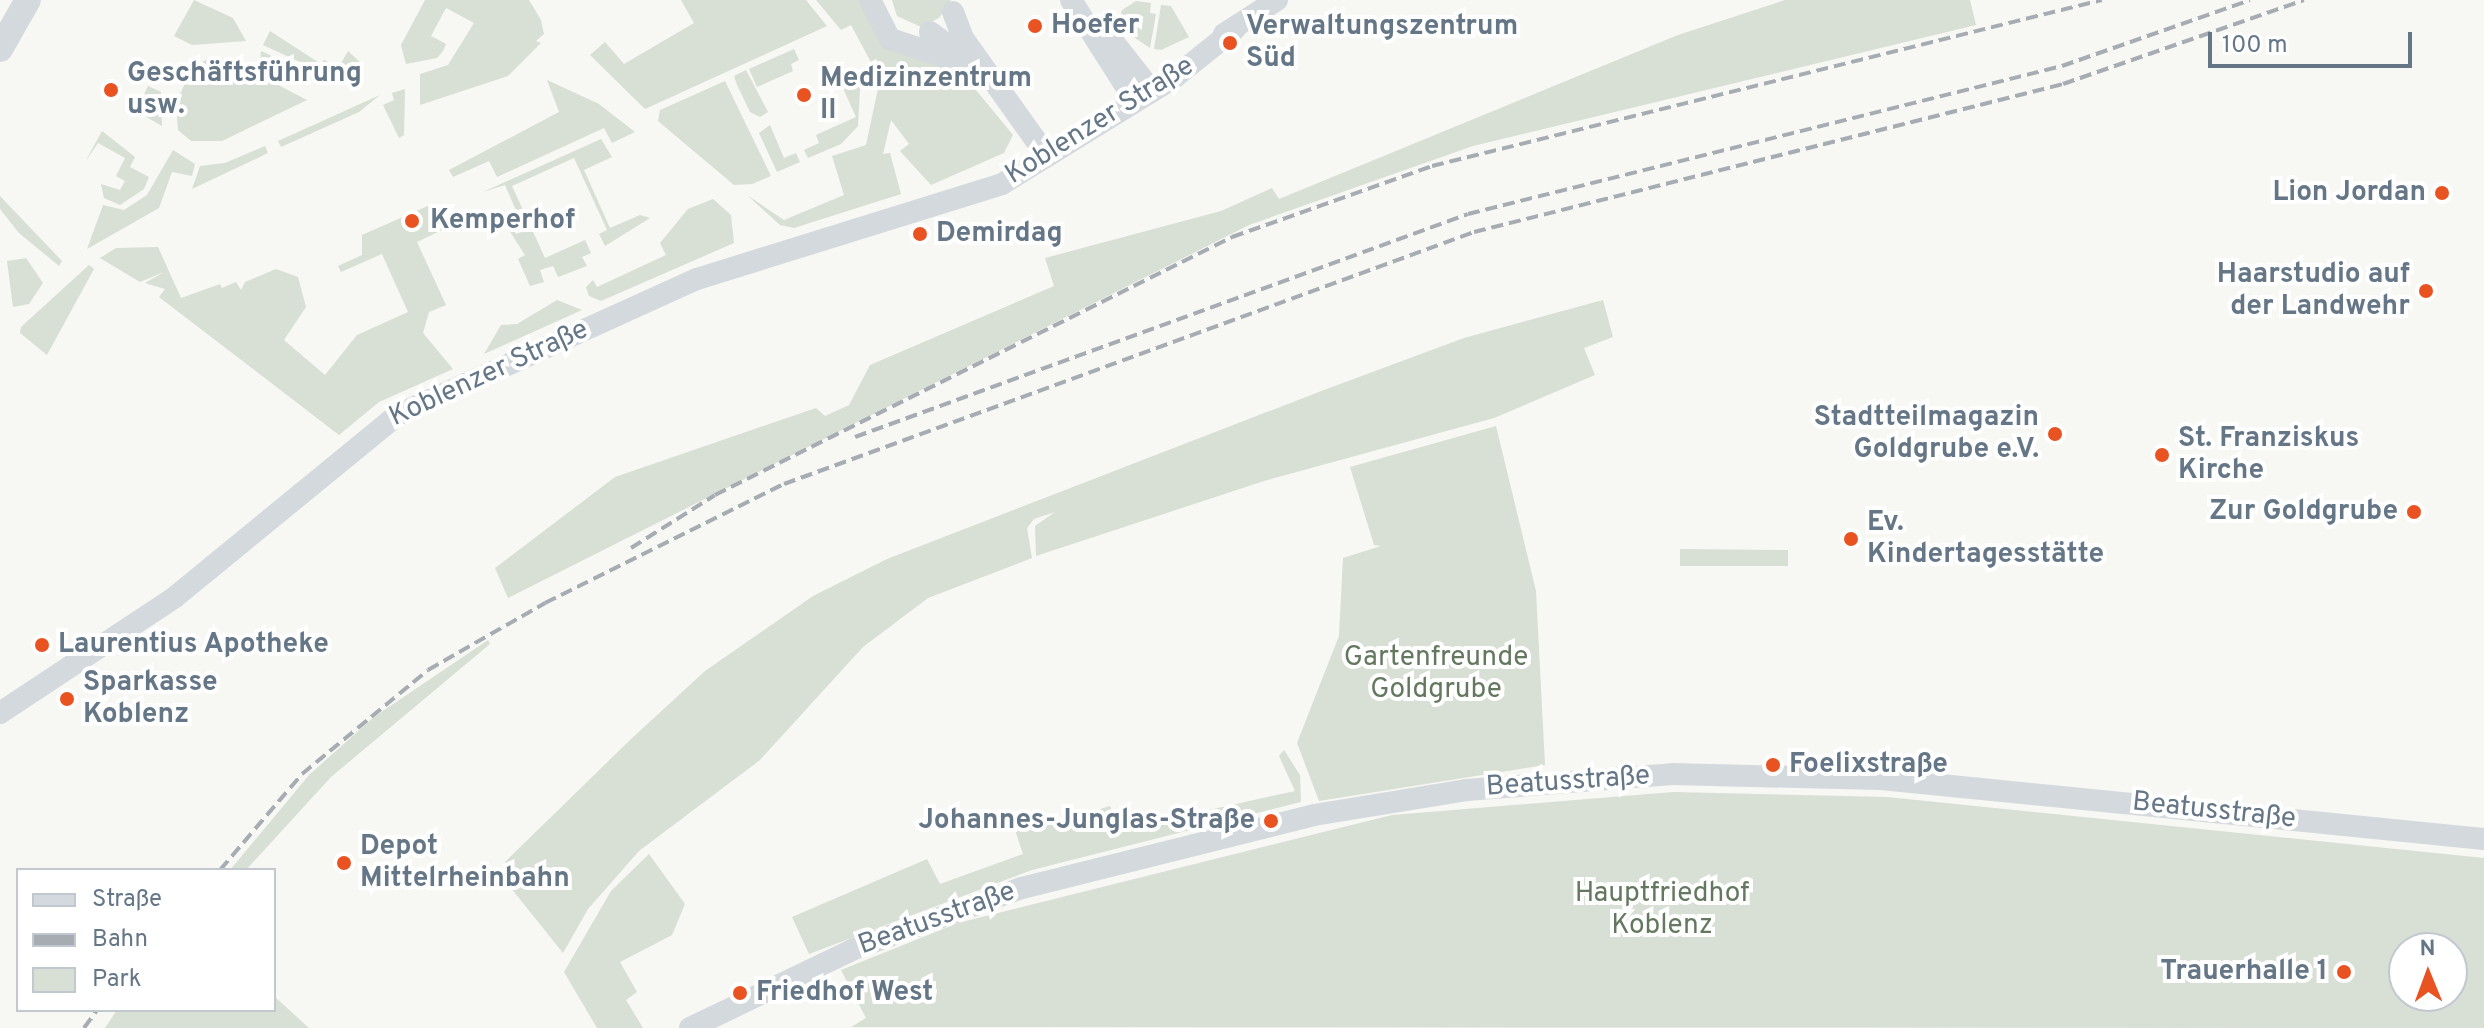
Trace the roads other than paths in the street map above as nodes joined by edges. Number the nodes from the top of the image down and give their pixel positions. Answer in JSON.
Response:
{"nodes":[{"id":1,"x":28,"y":0,"type":"edge"},
{"id":2,"x":870,"y":0,"type":"edge"},
{"id":3,"x":886,"y":0,"type":"edge"},
{"id":4,"x":1071,"y":0,"type":"edge"},
{"id":5,"x":1082,"y":0,"type":"edge"},
{"id":6,"x":1277,"y":0,"type":"edge"},
{"id":7,"x":956,"y":6,"type":"edge"},
{"id":8,"x":930,"y":32,"type":"junction"},
{"id":9,"x":0,"y":49,"type":"edge"},
{"id":10,"x":973,"y":69,"type":"junction"},
{"id":11,"x":1140,"y":91,"type":"junction"},
{"id":12,"x":1038,"y":153,"type":"junction"},
{"id":13,"x":0,"y":713,"type":"edge"},
{"id":14,"x":2484,"y":839,"type":"edge"},
{"id":15,"x":690,"y":1028,"type":"edge"}],
"edges":[{"from":1,"to":9,"type":"main road"},
{"from":2,"to":10,"type":"street"},
{"from":3,"to":8,"type":"street"},
{"from":4,"to":11,"type":"street"},
{"from":5,"to":11,"type":"street"},
{"from":6,"to":11,"type":"street","name":"Koblenzer Straße"},
{"from":7,"to":8,"type":"street"},
{"from":7,"to":12,"type":"street"},
{"from":8,"to":10,"type":"street"},
{"from":10,"to":12,"type":"street"},
{"from":11,"to":12,"type":"street","name":"Koblenzer Straße"},
{"from":12,"to":13,"type":"street","name":"Koblenzer Straße"},
{"from":14,"to":15,"type":"street","name":"Beatusstraße"}]}
